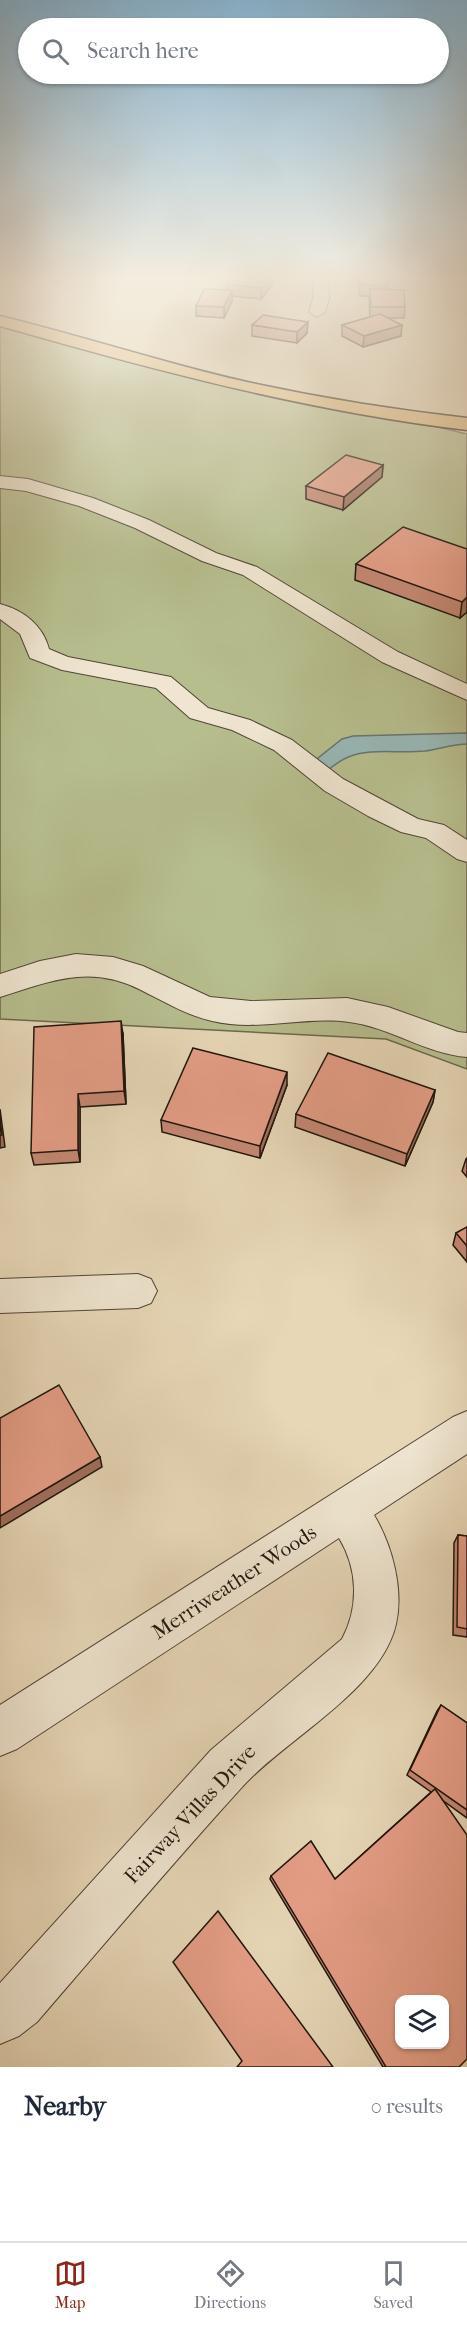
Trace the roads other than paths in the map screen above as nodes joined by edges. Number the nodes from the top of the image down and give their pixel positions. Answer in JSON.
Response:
{"nodes":[{"id":1,"x":195,"y":375,"type":"edge"},
{"id":2,"x":467,"y":424,"type":"edge"},
{"id":3,"x":0,"y":482,"type":"edge"},
{"id":4,"x":0,"y":611,"type":"edge"},
{"id":5,"x":467,"y":693,"type":"edge"},
{"id":6,"x":467,"y":853,"type":"edge"},
{"id":7,"x":0,"y":986,"type":"edge"},
{"id":8,"x":467,"y":1045,"type":"edge"},
{"id":9,"x":138,"y":1291,"type":"dead end"},
{"id":10,"x":0,"y":1296,"type":"edge"},
{"id":11,"x":467,"y":1431,"type":"edge"},
{"id":12,"x":346,"y":1510,"type":"junction"},
{"id":13,"x":0,"y":1732,"type":"edge"},
{"id":14,"x":0,"y":2017,"type":"edge"}],
"edges":[{"from":1,"to":2,"type":"main road"},
{"from":3,"to":5,"type":"street"},
{"from":4,"to":6,"type":"street"},
{"from":7,"to":8,"type":"street"},
{"from":9,"to":10,"type":"street"},
{"from":11,"to":12,"type":"street","name":"Merriweather Woods"},
{"from":12,"to":13,"type":"street","name":"Merriweather Woods"},
{"from":12,"to":14,"type":"street","name":"Fairway Villas Drive"}]}
